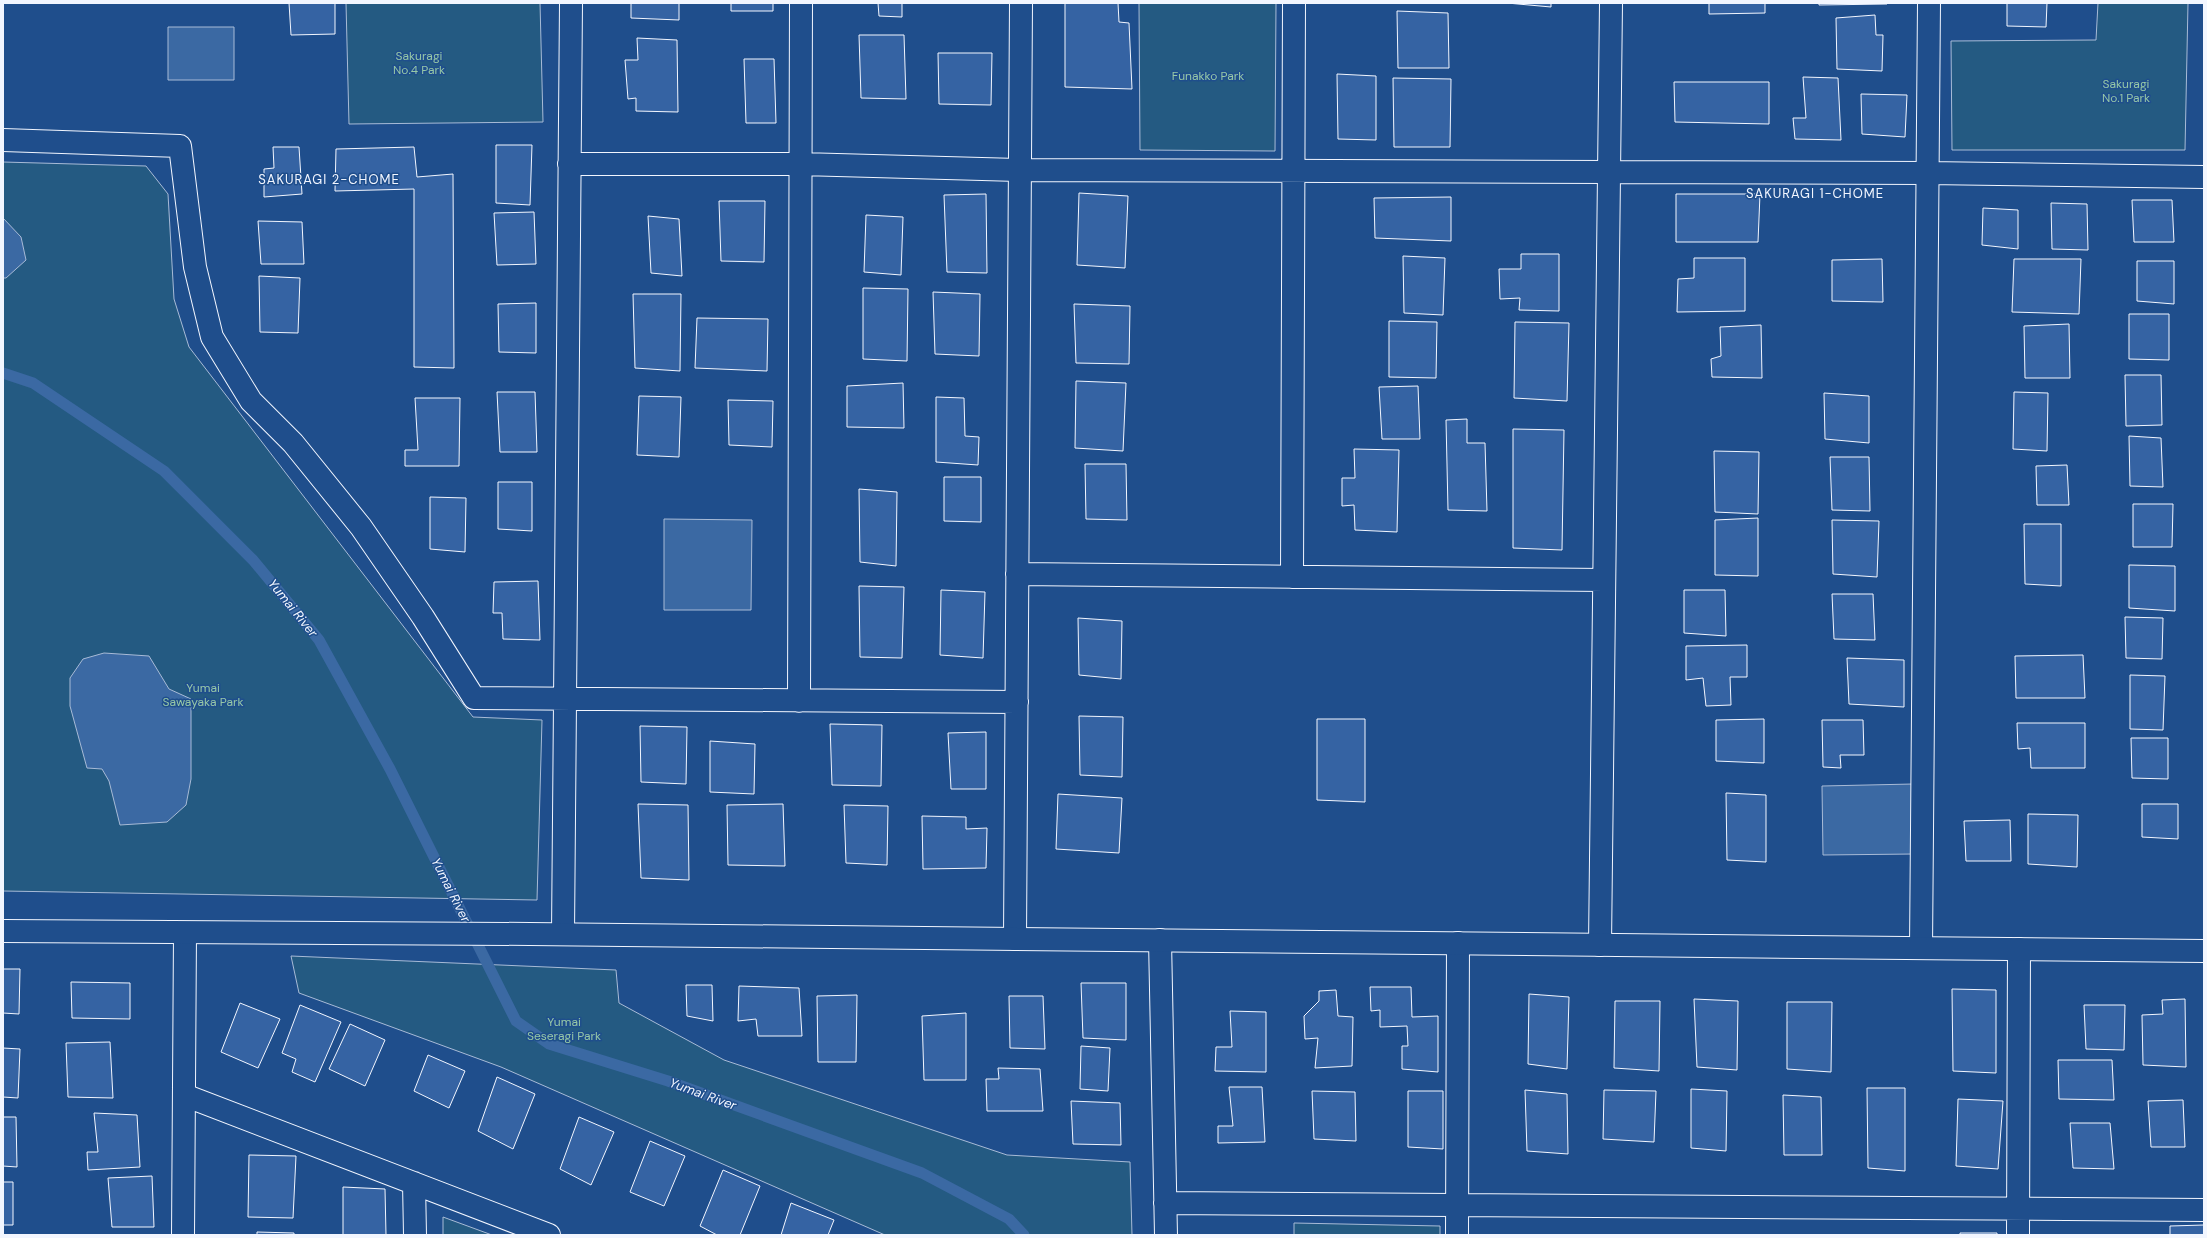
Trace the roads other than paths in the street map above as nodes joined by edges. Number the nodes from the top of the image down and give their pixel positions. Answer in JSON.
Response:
{"nodes":[{"id":1,"x":571,"y":3,"type":"edge"},
{"id":2,"x":801,"y":3,"type":"edge"},
{"id":3,"x":1021,"y":3,"type":"edge"},
{"id":4,"x":1294,"y":3,"type":"edge"},
{"id":5,"x":1611,"y":3,"type":"edge"},
{"id":6,"x":1929,"y":3,"type":"edge"},
{"id":7,"x":3,"y":140,"type":"edge"},
{"id":8,"x":569,"y":164,"type":"junction"},
{"id":9,"x":801,"y":164,"type":"junction"},
{"id":10,"x":1020,"y":170,"type":"junction"},
{"id":11,"x":1293,"y":171,"type":"junction"},
{"id":12,"x":1609,"y":173,"type":"junction"},
{"id":13,"x":1928,"y":173,"type":"junction"},
{"id":14,"x":2204,"y":177,"type":"edge"},
{"id":15,"x":1017,"y":574,"type":"junction"},
{"id":16,"x":1292,"y":577,"type":"junction"},
{"id":17,"x":1604,"y":580,"type":"junction"},
{"id":18,"x":565,"y":700,"type":"junction"},
{"id":19,"x":799,"y":701,"type":"junction"},
{"id":20,"x":1017,"y":702,"type":"junction"},
{"id":21,"x":3,"y":931,"type":"edge"},
{"id":22,"x":185,"y":933,"type":"junction"},
{"id":23,"x":563,"y":934,"type":"junction"},
{"id":24,"x":1015,"y":939,"type":"junction"},
{"id":25,"x":1160,"y":940,"type":"junction"},
{"id":26,"x":1458,"y":943,"type":"junction"},
{"id":27,"x":1600,"y":945,"type":"junction"},
{"id":28,"x":1921,"y":948,"type":"junction"},
{"id":29,"x":2019,"y":949,"type":"junction"},
{"id":30,"x":2204,"y":951,"type":"edge"},
{"id":31,"x":184,"y":1095,"type":"junction"},
{"id":32,"x":414,"y":1183,"type":"junction"},
{"id":33,"x":1166,"y":1203,"type":"junction"},
{"id":34,"x":1458,"y":1206,"type":"junction"},
{"id":35,"x":2018,"y":1209,"type":"junction"},
{"id":36,"x":2204,"y":1210,"type":"edge"},
{"id":37,"x":183,"y":1235,"type":"edge"},
{"id":38,"x":415,"y":1235,"type":"edge"},
{"id":39,"x":549,"y":1235,"type":"edge"},
{"id":40,"x":1166,"y":1235,"type":"edge"},
{"id":41,"x":1457,"y":1235,"type":"edge"},
{"id":42,"x":2018,"y":1235,"type":"edge"}],
"edges":[{"from":1,"to":8,"type":"street"},
{"from":2,"to":9,"type":"street"},
{"from":3,"to":10,"type":"street"},
{"from":4,"to":11,"type":"street"},
{"from":5,"to":12,"type":"street"},
{"from":6,"to":13,"type":"street"},
{"from":7,"to":18,"type":"street"},
{"from":8,"to":9,"type":"street"},
{"from":8,"to":18,"type":"street"},
{"from":9,"to":10,"type":"street"},
{"from":9,"to":19,"type":"street"},
{"from":10,"to":11,"type":"street"},
{"from":10,"to":15,"type":"street"},
{"from":11,"to":12,"type":"street"},
{"from":11,"to":16,"type":"street"},
{"from":12,"to":13,"type":"street"},
{"from":12,"to":17,"type":"street"},
{"from":13,"to":14,"type":"street"},
{"from":13,"to":28,"type":"street"},
{"from":15,"to":16,"type":"street"},
{"from":15,"to":20,"type":"street"},
{"from":16,"to":17,"type":"street"},
{"from":17,"to":27,"type":"street"},
{"from":18,"to":19,"type":"street"},
{"from":18,"to":23,"type":"street"},
{"from":19,"to":20,"type":"street"},
{"from":20,"to":24,"type":"street"},
{"from":21,"to":22,"type":"street"},
{"from":22,"to":23,"type":"street"},
{"from":22,"to":31,"type":"street"},
{"from":23,"to":24,"type":"street"},
{"from":24,"to":25,"type":"street"},
{"from":25,"to":26,"type":"street"},
{"from":25,"to":33,"type":"street"},
{"from":26,"to":27,"type":"street"},
{"from":26,"to":34,"type":"street"},
{"from":27,"to":28,"type":"street"},
{"from":28,"to":29,"type":"street"},
{"from":29,"to":30,"type":"street"},
{"from":29,"to":35,"type":"street"},
{"from":31,"to":32,"type":"street"},
{"from":31,"to":37,"type":"street"},
{"from":32,"to":38,"type":"street"},
{"from":32,"to":39,"type":"street"},
{"from":33,"to":34,"type":"street"},
{"from":33,"to":40,"type":"street"},
{"from":34,"to":35,"type":"street"},
{"from":34,"to":41,"type":"street"},
{"from":35,"to":36,"type":"street"},
{"from":35,"to":42,"type":"street"}]}
